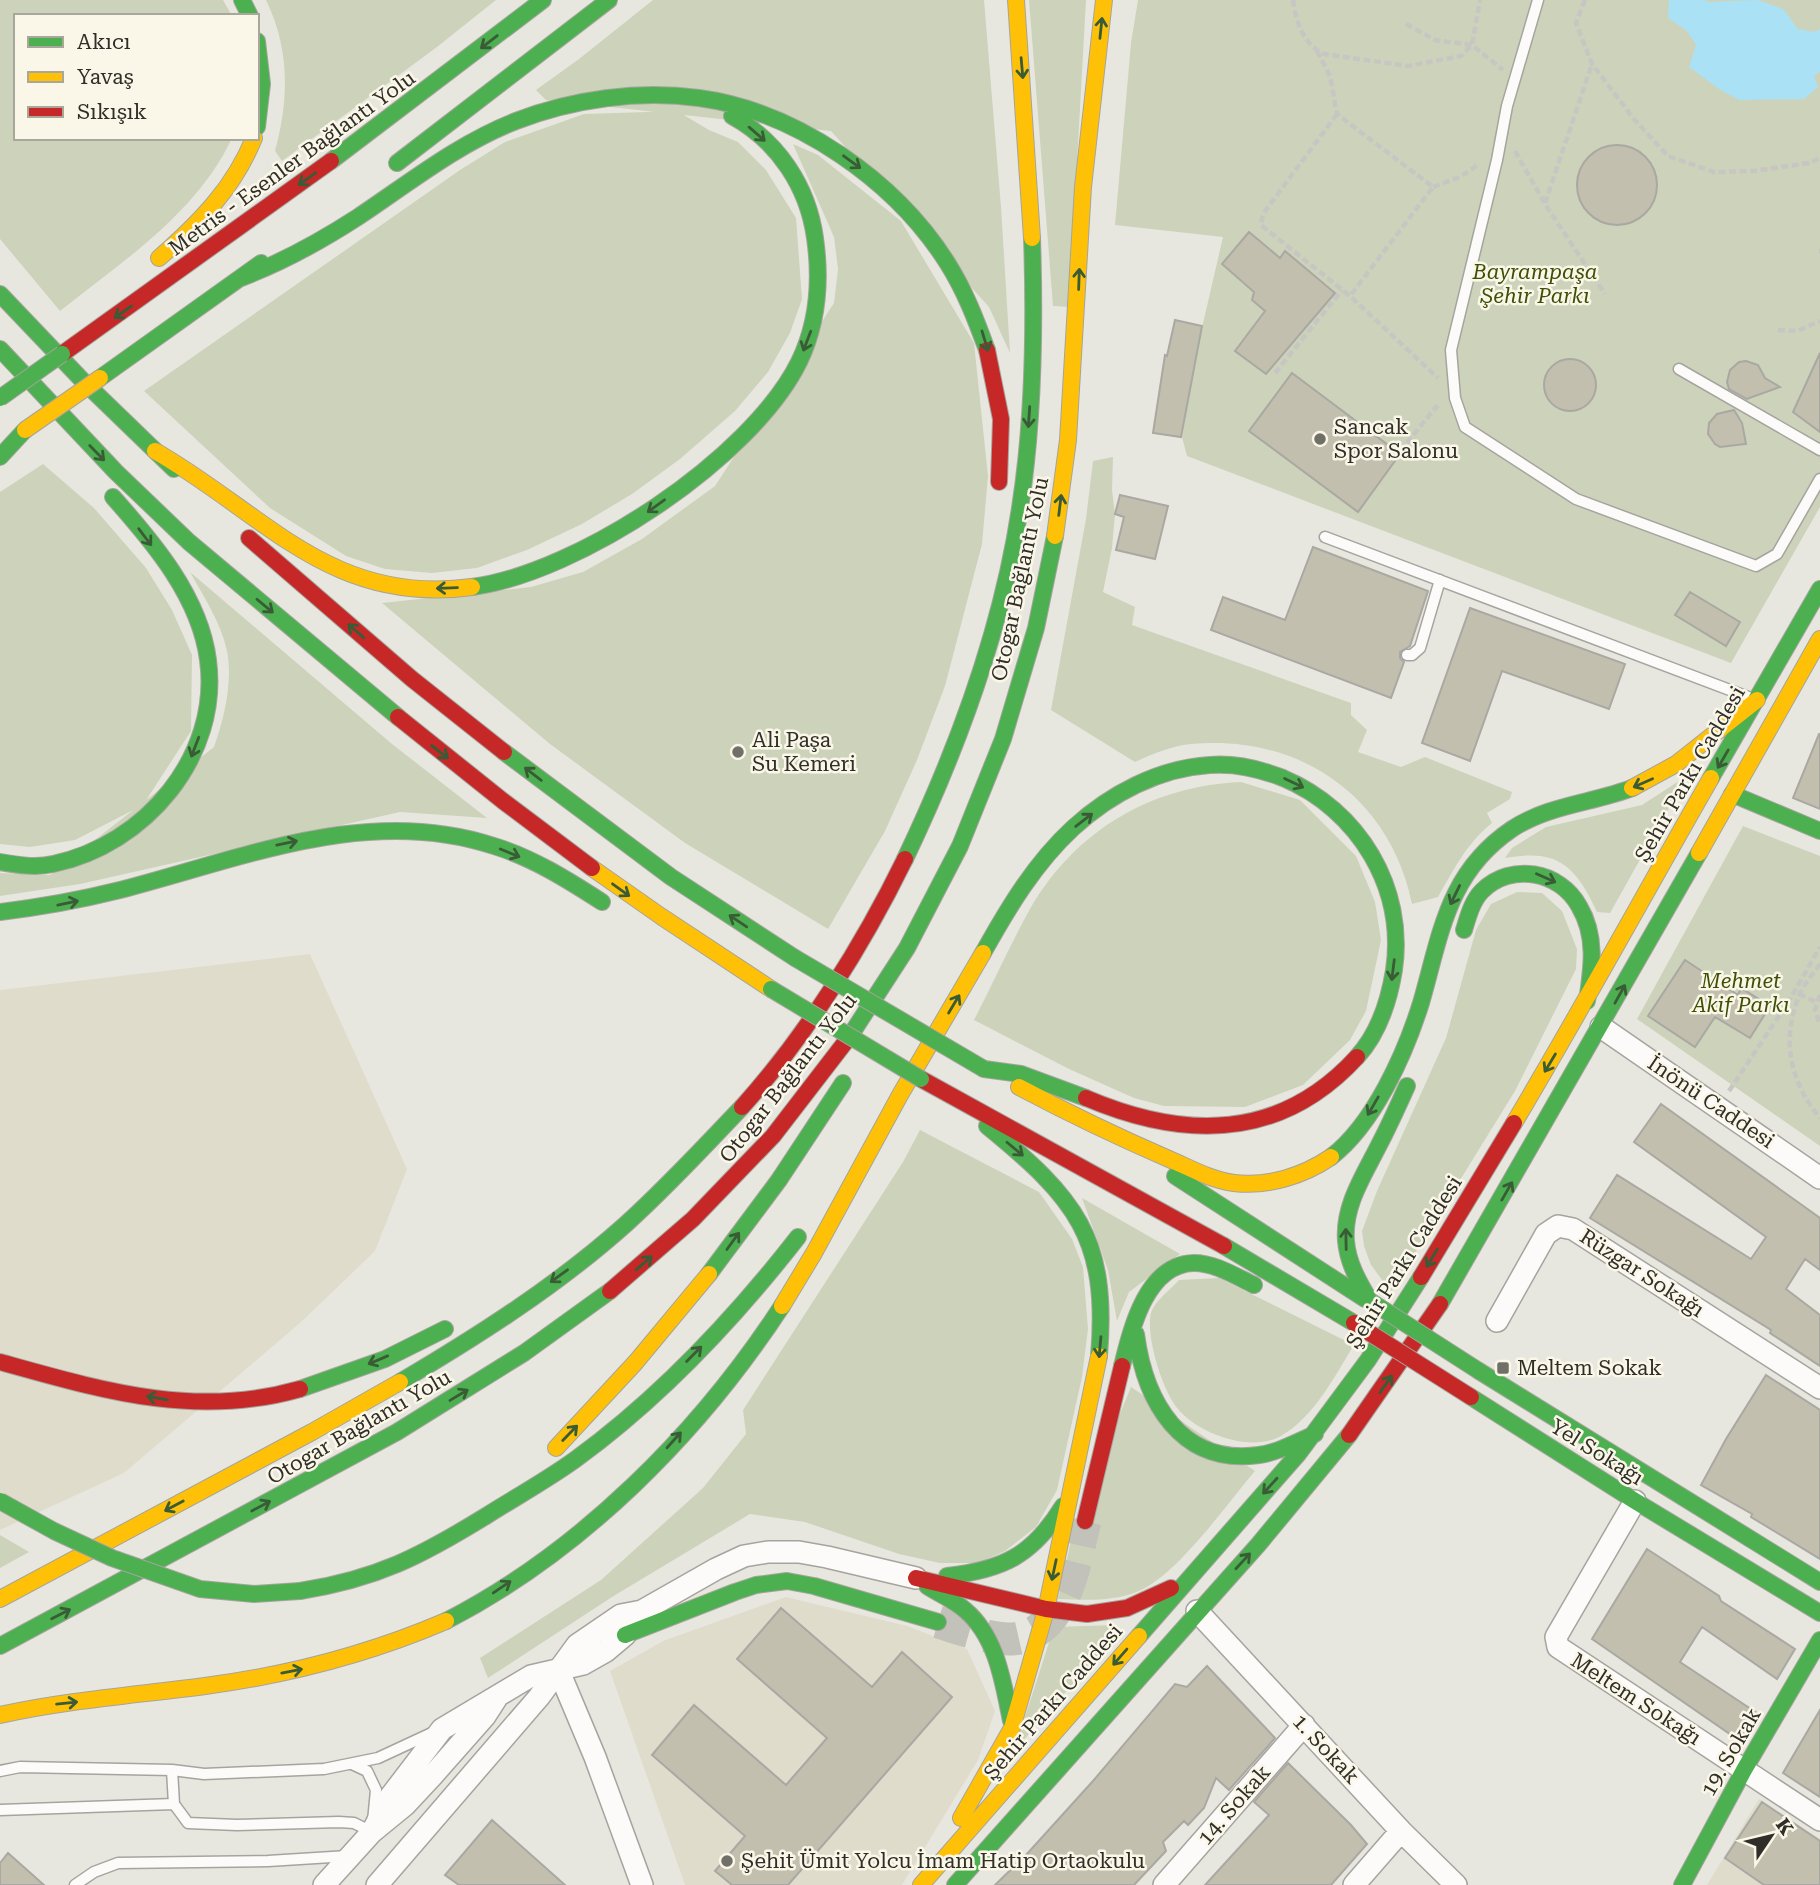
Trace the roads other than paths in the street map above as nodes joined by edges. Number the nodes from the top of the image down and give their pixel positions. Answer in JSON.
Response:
{"nodes":[{"id":1,"x":543,"y":0,"type":"edge"},
{"id":2,"x":609,"y":0,"type":"edge"},
{"id":3,"x":1016,"y":0,"type":"edge"},
{"id":4,"x":1104,"y":0,"type":"edge"},
{"id":5,"x":1538,"y":0,"type":"edge"},
{"id":6,"x":259,"y":49,"type":"edge"},
{"id":7,"x":699,"y":99,"type":"junction"},
{"id":8,"x":259,"y":118,"type":"edge"},
{"id":9,"x":253,"y":140,"type":"edge"},
{"id":10,"x":389,"y":169,"type":"dead end"},
{"id":11,"x":307,"y":230,"type":"dead end"},
{"id":12,"x":152,"y":264,"type":"dead end"},
{"id":13,"x":241,"y":278,"type":"junction"},
{"id":14,"x":3,"y":288,"type":"edge"},
{"id":15,"x":95,"y":310,"type":"dead end"},
{"id":16,"x":0,"y":349,"type":"edge"},
{"id":17,"x":62,"y":354,"type":"junction"},
{"id":18,"x":1679,"y":369,"type":"dead end"},
{"id":19,"x":0,"y":398,"type":"edge"},
{"id":20,"x":50,"y":404,"type":"junction"},
{"id":21,"x":25,"y":430,"type":"junction"},
{"id":22,"x":0,"y":447,"type":"edge"},
{"id":23,"x":70,"y":448,"type":"dead end"},
{"id":24,"x":1820,"y":450,"type":"edge"},
{"id":25,"x":155,"y":451,"type":"junction"},
{"id":26,"x":0,"y":457,"type":"edge"},
{"id":27,"x":1820,"y":479,"type":"edge"},
{"id":28,"x":98,"y":481,"type":"dead end"},
{"id":29,"x":998,"y":492,"type":"dead end"},
{"id":30,"x":1815,"y":499,"type":"edge"},
{"id":31,"x":1325,"y":537,"type":"dead end"},
{"id":32,"x":1440,"y":580,"type":"junction"},
{"id":33,"x":1820,"y":589,"type":"edge"},
{"id":34,"x":977,"y":628,"type":"dead end"},
{"id":35,"x":1820,"y":639,"type":"edge"},
{"id":36,"x":1407,"y":655,"type":"dead end"},
{"id":37,"x":976,"y":685,"type":"junction"},
{"id":38,"x":1757,"y":700,"type":"junction"},
{"id":39,"x":1732,"y":794,"type":"junction"},
{"id":40,"x":1820,"y":831,"type":"edge"},
{"id":41,"x":0,"y":862,"type":"edge"},
{"id":42,"x":615,"y":911,"type":"dead end"},
{"id":43,"x":0,"y":912,"type":"edge"},
{"id":44,"x":1458,"y":949,"type":"dead end"},
{"id":45,"x":688,"y":954,"type":"dead end"},
{"id":46,"x":901,"y":961,"type":"junction"},
{"id":47,"x":771,"y":989,"type":"junction"},
{"id":48,"x":1587,"y":1001,"type":"junction"},
{"id":49,"x":1601,"y":1027,"type":"junction"},
{"id":50,"x":984,"y":1069,"type":"junction"},
{"id":51,"x":1414,"y":1071,"type":"dead end"},
{"id":52,"x":921,"y":1079,"type":"junction"},
{"id":53,"x":894,"y":1105,"type":"junction"},
{"id":54,"x":1111,"y":1135,"type":"junction"},
{"id":55,"x":684,"y":1167,"type":"junction"},
{"id":56,"x":1820,"y":1178,"type":"edge"},
{"id":57,"x":624,"y":1204,"type":"dead end"},
{"id":58,"x":821,"y":1205,"type":"dead end"},
{"id":59,"x":806,"y":1225,"type":"dead end"},
{"id":60,"x":1370,"y":1301,"type":"junction"},
{"id":61,"x":1135,"y":1320,"type":"junction"},
{"id":62,"x":1497,"y":1321,"type":"dead end"},
{"id":63,"x":455,"y":1323,"type":"dead end"},
{"id":64,"x":1354,"y":1323,"type":"junction"},
{"id":65,"x":0,"y":1362,"type":"edge"},
{"id":66,"x":1820,"y":1388,"type":"edge"},
{"id":67,"x":1314,"y":1434,"type":"junction"},
{"id":68,"x":1070,"y":1493,"type":"junction"},
{"id":69,"x":0,"y":1501,"type":"edge"},
{"id":70,"x":1635,"y":1501,"type":"junction"},
{"id":71,"x":1085,"y":1521,"type":"tunnel mouth"},
{"id":72,"x":444,"y":1541,"type":"junction"},
{"id":73,"x":1203,"y":1562,"type":"junction"},
{"id":74,"x":916,"y":1578,"type":"junction"},
{"id":75,"x":1820,"y":1582,"type":"edge"},
{"id":76,"x":0,"y":1599,"type":"edge"},
{"id":77,"x":1046,"y":1610,"type":"junction"},
{"id":78,"x":642,"y":1611,"type":"junction"},
{"id":79,"x":1197,"y":1611,"type":"junction"},
{"id":80,"x":1820,"y":1613,"type":"edge"},
{"id":81,"x":939,"y":1622,"type":"tunnel mouth"},
{"id":82,"x":625,"y":1635,"type":"junction"},
{"id":83,"x":1820,"y":1640,"type":"edge"},
{"id":84,"x":0,"y":1646,"type":"edge"},
{"id":85,"x":558,"y":1669,"type":"junction"},
{"id":86,"x":497,"y":1697,"type":"junction"},
{"id":87,"x":0,"y":1715,"type":"edge"},
{"id":88,"x":1304,"y":1725,"type":"junction"},
{"id":89,"x":1012,"y":1728,"type":"junction"},
{"id":90,"x":442,"y":1729,"type":"junction"},
{"id":91,"x":352,"y":1764,"type":"junction"},
{"id":92,"x":172,"y":1770,"type":"junction"},
{"id":93,"x":1744,"y":1770,"type":"junction"},
{"id":94,"x":0,"y":1771,"type":"edge"},
{"id":95,"x":174,"y":1804,"type":"junction"},
{"id":96,"x":0,"y":1810,"type":"edge"},
{"id":97,"x":1820,"y":1820,"type":"edge"},
{"id":98,"x":1401,"y":1831,"type":"junction"},
{"id":99,"x":372,"y":1832,"type":"junction"},
{"id":100,"x":351,"y":1856,"type":"junction"},
{"id":101,"x":75,"y":1885,"type":"edge"},
{"id":102,"x":324,"y":1885,"type":"edge"},
{"id":103,"x":377,"y":1885,"type":"edge"},
{"id":104,"x":642,"y":1885,"type":"edge"},
{"id":105,"x":920,"y":1885,"type":"edge"},
{"id":106,"x":955,"y":1885,"type":"edge"},
{"id":107,"x":1164,"y":1885,"type":"edge"},
{"id":108,"x":1354,"y":1885,"type":"edge"},
{"id":109,"x":1456,"y":1885,"type":"edge"},
{"id":110,"x":1682,"y":1885,"type":"edge"}],
"edges":[{"from":1,"to":17,"type":"main road","name":"Metris - Esenler Bağlantı Yolu","one_way":true},
{"from":2,"to":10,"type":"main road"},
{"from":3,"to":37,"type":"main road","name":"Otogar Bağlantı Yolu","one_way":true},
{"from":46,"to":4,"type":"main road","name":"Otogar Bağlantı Yolu","one_way":true},
{"from":5,"to":30,"type":"lane"},
{"from":6,"to":8,"type":"main road"},
{"from":7,"to":13,"type":"main road"},
{"from":7,"to":25,"type":"main road","one_way":true},
{"from":7,"to":29,"type":"main road","one_way":true},
{"from":9,"to":12,"type":"main road"},
{"from":11,"to":13,"type":"main road"},
{"from":13,"to":21,"type":"main road","bridge":true},
{"from":14,"to":25,"type":"main road"},
{"from":15,"to":17,"type":"main road"},
{"from":16,"to":20,"type":"main road"},
{"from":17,"to":19,"type":"main road","name":"Metris - Esenler Bağlantı Yolu","bridge":true},
{"from":18,"to":24,"type":"lane"},
{"from":20,"to":23,"type":"main road"},
{"from":20,"to":47,"type":"main road","one_way":true},
{"from":21,"to":22,"type":"main road"},
{"from":21,"to":26,"type":"main road"},
{"from":50,"to":25,"type":"main road","one_way":true,"bridge":true},
{"from":27,"to":30,"type":"lane"},
{"from":28,"to":41,"type":"main road","one_way":true},
{"from":31,"to":32,"type":"lane"},
{"from":32,"to":36,"type":"lane"},
{"from":32,"to":38,"type":"lane"},
{"from":33,"to":38,"type":"main road","name":"Şehir Parkı Caddesi"},
{"from":34,"to":37,"type":"main road"},
{"from":35,"to":39,"type":"main road"},
{"from":37,"to":55,"type":"main road","name":"Otogar Bağlantı Yolu"},
{"from":38,"to":48,"type":"main road","name":"Şehir Parkı Caddesi","one_way":true},
{"from":38,"to":54,"type":"main road","one_way":true},
{"from":39,"to":40,"type":"main road"},
{"from":49,"to":39,"type":"main road","one_way":true},
{"from":43,"to":42,"type":"main road","one_way":true},
{"from":44,"to":48,"type":"main road","one_way":true},
{"from":45,"to":47,"type":"main road"},
{"from":72,"to":46,"type":"main road","one_way":true},
{"from":84,"to":46,"type":"main road","name":"Otogar Bağlantı Yolu","one_way":true},
{"from":47,"to":52,"type":"main road","bridge":true},
{"from":48,"to":67,"type":"main road","name":"Şehir Parkı Caddesi","one_way":true},
{"from":49,"to":56,"type":"street","name":"İnönü Caddesi"},
{"from":79,"to":49,"type":"main road","one_way":true},
{"from":53,"to":50,"type":"main road","one_way":true},
{"from":50,"to":54,"type":"main road"},
{"from":60,"to":51,"type":"main road","one_way":true},
{"from":52,"to":64,"type":"main road"},
{"from":52,"to":68,"type":"main road","one_way":true},
{"from":53,"to":58,"type":"main road"},
{"from":87,"to":53,"type":"main road","one_way":true},
{"from":54,"to":60,"type":"main road","name":"Yel Sokağı"},
{"from":55,"to":57,"type":"main road"},
{"from":55,"to":76,"type":"main road","name":"Otogar Bağlantı Yolu","one_way":true},
{"from":72,"to":59,"type":"main road","one_way":true},
{"from":60,"to":75,"type":"main road","name":"Yel Sokağı","bridge":true},
{"from":61,"to":64,"type":"main road"},
{"from":61,"to":67,"type":"main road"},
{"from":61,"to":71,"type":"main road"},
{"from":62,"to":66,"type":"street","name":"Rüzgar Sokağı"},
{"from":63,"to":65,"type":"main road","one_way":true},
{"from":64,"to":70,"type":"main road","name":"Yel Sokağı","bridge":true},
{"from":67,"to":73,"type":"main road","name":"Şehir Parkı Caddesi","one_way":true},
{"from":68,"to":74,"type":"main road"},
{"from":68,"to":77,"type":"main road","one_way":true},
{"from":69,"to":72,"type":"main road","bridge":true},
{"from":70,"to":80,"type":"main road","name":"Yel Sokağı"},
{"from":70,"to":93,"type":"street","name":"Meltem Sokağı"},
{"from":73,"to":77,"type":"main road"},
{"from":73,"to":105,"type":"main road","name":"Şehir Parkı Caddesi","one_way":true},
{"from":74,"to":77,"type":"main road"},
{"from":74,"to":78,"type":"street"},
{"from":74,"to":89,"type":"main road"},
{"from":77,"to":89,"type":"main road"},
{"from":78,"to":82,"type":"street"},
{"from":78,"to":85,"type":"street"},
{"from":79,"to":88,"type":"street","name":"1. Sokak"},
{"from":79,"to":106,"type":"main road"},
{"from":81,"to":82,"type":"main road"},
{"from":82,"to":85,"type":"street"},
{"from":83,"to":93,"type":"main road","name":"19. Sokak"},
{"from":85,"to":86,"type":"street"},
{"from":85,"to":103,"type":"street"},
{"from":85,"to":104,"type":"street"},
{"from":86,"to":90,"type":"street"},
{"from":86,"to":99,"type":"street"},
{"from":88,"to":98,"type":"street","name":"1. Sokak"},
{"from":88,"to":107,"type":"street","name":"14. Sokak"},
{"from":89,"to":105,"type":"main road"},
{"from":90,"to":91,"type":"lane"},
{"from":90,"to":99,"type":"street"},
{"from":91,"to":92,"type":"lane"},
{"from":91,"to":99,"type":"lane"},
{"from":92,"to":94,"type":"lane"},
{"from":92,"to":95,"type":"lane"},
{"from":93,"to":97,"type":"street","name":"Meltem Sokağı"},
{"from":93,"to":110,"type":"main road","name":"19. Sokak"},
{"from":95,"to":96,"type":"lane"},
{"from":95,"to":99,"type":"lane"},
{"from":98,"to":108,"type":"street"},
{"from":98,"to":109,"type":"street","name":"1. Sokak"},
{"from":99,"to":100,"type":"street"},
{"from":100,"to":101,"type":"lane"},
{"from":100,"to":102,"type":"street"}]}
